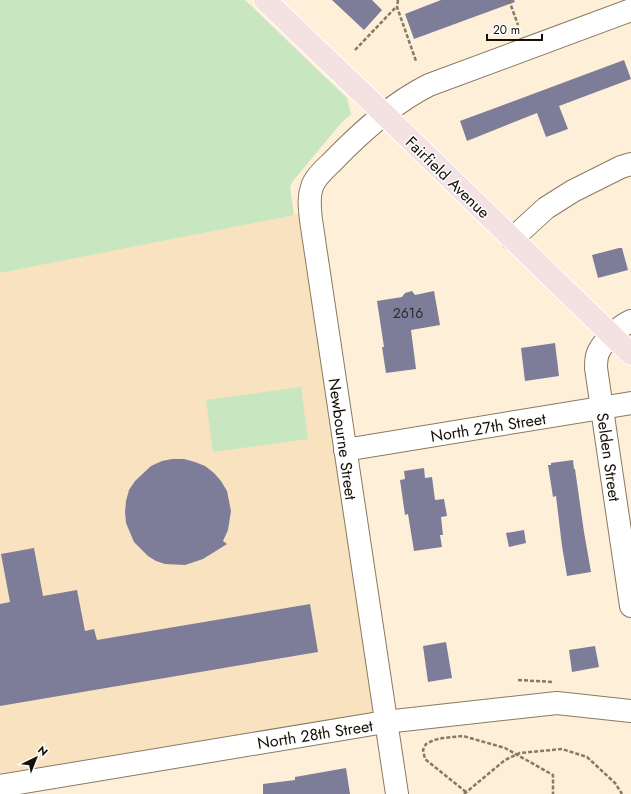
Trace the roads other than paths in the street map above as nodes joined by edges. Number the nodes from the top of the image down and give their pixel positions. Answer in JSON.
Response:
{"nodes":[{"id":1,"x":265,"y":0,"type":"edge"},
{"id":2,"x":631,"y":10,"type":"edge"},
{"id":3,"x":384,"y":114,"type":"junction"},
{"id":4,"x":631,"y":164,"type":"edge"},
{"id":5,"x":512,"y":239,"type":"junction"},
{"id":6,"x":631,"y":321,"type":"edge"},
{"id":7,"x":612,"y":336,"type":"junction"},
{"id":8,"x":631,"y":354,"type":"edge"},
{"id":9,"x":631,"y":403,"type":"edge"},
{"id":10,"x":602,"y":408,"type":"junction"},
{"id":11,"x":345,"y":450,"type":"junction"},
{"id":12,"x":631,"y":606,"type":"edge"},
{"id":13,"x":631,"y":711,"type":"edge"},
{"id":14,"x":385,"y":722,"type":"junction"},
{"id":15,"x":0,"y":786,"type":"edge"},
{"id":16,"x":25,"y":788,"type":"edge"},
{"id":17,"x":397,"y":794,"type":"edge"}],
"edges":[{"from":1,"to":3,"type":"main road","name":"Fairfield Avenue"},
{"from":2,"to":3,"type":"street","name":"Newbourne Street"},
{"from":3,"to":5,"type":"main road","name":"Fairfield Avenue"},
{"from":3,"to":11,"type":"street","name":"Newbourne Street"},
{"from":4,"to":5,"type":"street"},
{"from":5,"to":7,"type":"main road","name":"Fairfield Avenue"},
{"from":6,"to":7,"type":"street"},
{"from":7,"to":8,"type":"main road","name":"Fairfield Avenue"},
{"from":7,"to":10,"type":"street","name":"Selden Street"},
{"from":9,"to":10,"type":"street","name":"North 27th Street"},
{"from":10,"to":11,"type":"street","name":"North 27th Street"},
{"from":10,"to":12,"type":"street","name":"Selden Street"},
{"from":11,"to":14,"type":"street","name":"Newbourne Street"},
{"from":13,"to":14,"type":"street","name":"North 28th Street"},
{"from":14,"to":16,"type":"street","name":"North 28th Street"},
{"from":14,"to":17,"type":"street","name":"Newbourne Street"},
{"from":15,"to":16,"type":"street","name":"North 28th Street"}]}
